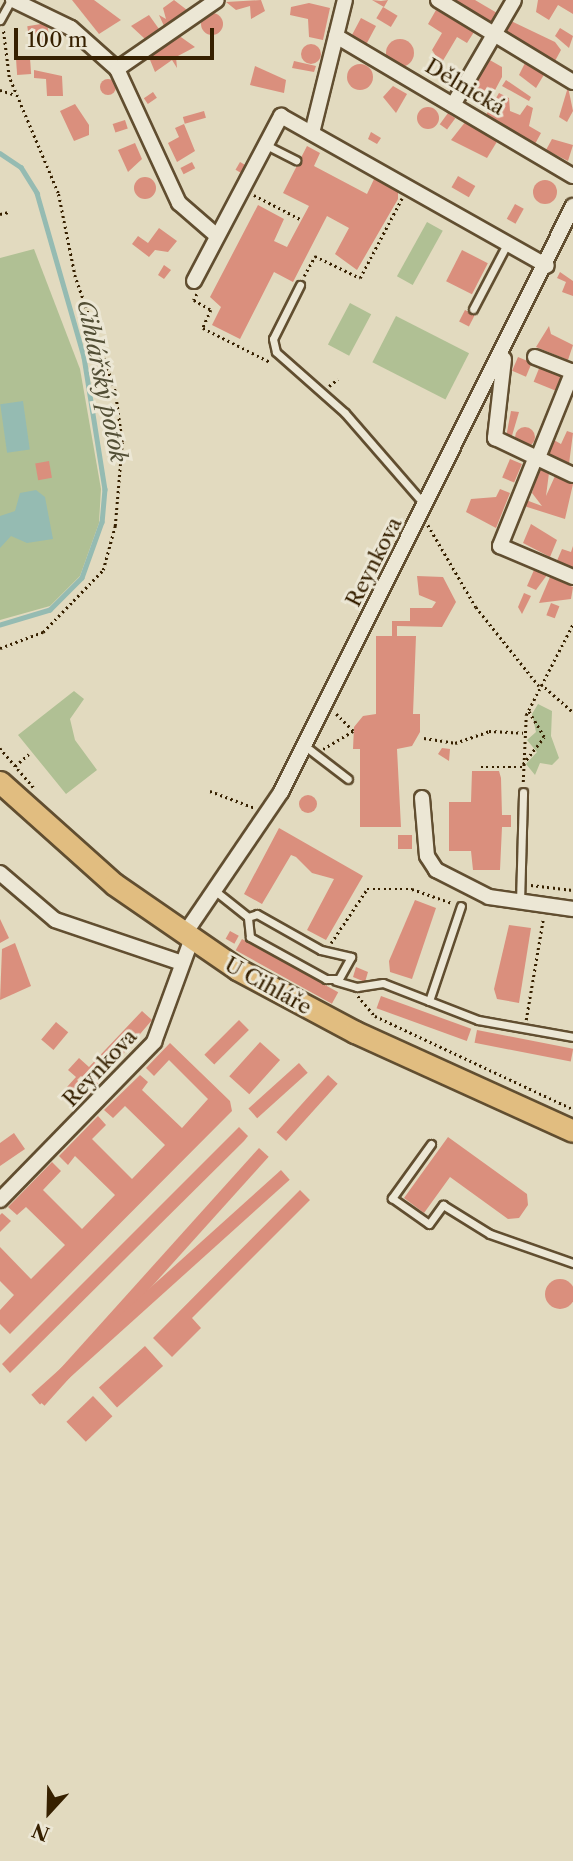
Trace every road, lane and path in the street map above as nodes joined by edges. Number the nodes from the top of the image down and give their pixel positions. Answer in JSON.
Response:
{"nodes":[{"id":1,"x":12,"y":0,"type":"edge"},
{"id":2,"x":217,"y":0,"type":"edge"},
{"id":3,"x":345,"y":0,"type":"edge"},
{"id":4,"x":438,"y":0,"type":"edge"},
{"id":5,"x":514,"y":0,"type":"edge"},
{"id":6,"x":1,"y":19,"type":"edge"},
{"id":7,"x":494,"y":34,"type":"junction"},
{"id":8,"x":336,"y":36,"type":"junction"},
{"id":9,"x":117,"y":69,"type":"junction"},
{"id":10,"x":573,"y":82,"type":"edge"},
{"id":11,"x":0,"y":90,"type":"edge"},
{"id":12,"x":15,"y":96,"type":"junction"},
{"id":13,"x":453,"y":104,"type":"junction"},
{"id":14,"x":312,"y":134,"type":"junction"},
{"id":15,"x":266,"y":145,"type":"junction"},
{"id":16,"x":296,"y":160,"type":"dead end"},
{"id":17,"x":573,"y":176,"type":"edge"},
{"id":18,"x":257,"y":182,"type":"dead end"},
{"id":19,"x":405,"y":191,"type":"dead end"},
{"id":20,"x":251,"y":193,"type":"junction"},
{"id":21,"x":245,"y":205,"type":"dead end"},
{"id":22,"x":573,"y":206,"type":"edge"},
{"id":23,"x":9,"y":212,"type":"dead end"},
{"id":24,"x":0,"y":214,"type":"edge"},
{"id":25,"x":302,"y":219,"type":"dead end"},
{"id":26,"x":217,"y":236,"type":"junction"},
{"id":27,"x":508,"y":242,"type":"junction"},
{"id":28,"x":547,"y":266,"type":"junction"},
{"id":29,"x":198,"y":284,"type":"joint"},
{"id":30,"x":299,"y":285,"type":"joint"},
{"id":31,"x":473,"y":309,"type":"dead end"},
{"id":32,"x":506,"y":347,"type":"junction"},
{"id":33,"x":536,"y":357,"type":"dead end"},
{"id":34,"x":284,"y":359,"type":"junction"},
{"id":35,"x":573,"y":372,"type":"edge"},
{"id":36,"x":338,"y":379,"type":"dead end"},
{"id":37,"x":327,"y":388,"type":"dead end"},
{"id":38,"x":536,"y":459,"type":"junction"},
{"id":39,"x":573,"y":475,"type":"edge"},
{"id":40,"x":425,"y":505,"type":"junction"},
{"id":41,"x":419,"y":520,"type":"junction"},
{"id":42,"x":573,"y":577,"type":"edge"},
{"id":43,"x":573,"y":624,"type":"edge"},
{"id":44,"x":0,"y":648,"type":"edge"},
{"id":45,"x":540,"y":684,"type":"junction"},
{"id":46,"x":528,"y":710,"type":"junction"},
{"id":47,"x":573,"y":712,"type":"edge"},
{"id":48,"x":334,"y":713,"type":"dead end"},
{"id":49,"x":524,"y":733,"type":"junction"},
{"id":50,"x":424,"y":738,"type":"dead end"},
{"id":51,"x":310,"y":750,"type":"junction"},
{"id":52,"x":29,"y":754,"type":"dead end"},
{"id":53,"x":15,"y":766,"type":"dead end"},
{"id":54,"x":523,"y":766,"type":"junction"},
{"id":55,"x":481,"y":767,"type":"dead end"},
{"id":56,"x":348,"y":779,"type":"dead end"},
{"id":57,"x":0,"y":782,"type":"edge"},
{"id":58,"x":210,"y":791,"type":"dead end"},
{"id":59,"x":523,"y":792,"type":"joint"},
{"id":60,"x":422,"y":798,"type":"dead end"},
{"id":61,"x":266,"y":813,"type":"junction"},
{"id":62,"x":0,"y":873,"type":"edge"},
{"id":63,"x":521,"y":883,"type":"junction"},
{"id":64,"x":214,"y":890,"type":"junction"},
{"id":65,"x":573,"y":890,"type":"edge"},
{"id":66,"x":520,"y":902,"type":"junction"},
{"id":67,"x":461,"y":906,"type":"joint"},
{"id":68,"x":573,"y":909,"type":"edge"},
{"id":69,"x":544,"y":912,"type":"junction"},
{"id":70,"x":248,"y":917,"type":"junction"},
{"id":71,"x":530,"y":917,"type":"dead end"},
{"id":72,"x":553,"y":920,"type":"dead end"},
{"id":73,"x":191,"y":933,"type":"junction"},
{"id":74,"x":327,"y":950,"type":"junction"},
{"id":75,"x":179,"y":962,"type":"junction"},
{"id":76,"x":336,"y":981,"type":"junction"},
{"id":77,"x":357,"y":987,"type":"junction"},
{"id":78,"x":429,"y":1001,"type":"junction"},
{"id":79,"x":525,"y":1028,"type":"junction"},
{"id":80,"x":573,"y":1037,"type":"edge"},
{"id":81,"x":573,"y":1109,"type":"edge"},
{"id":82,"x":573,"y":1132,"type":"edge"},
{"id":83,"x":431,"y":1144,"type":"dead end"},
{"id":84,"x":0,"y":1200,"type":"edge"},
{"id":85,"x":573,"y":1263,"type":"edge"}],
"edges":[{"from":1,"to":6,"type":"lane"},
{"from":1,"to":9,"type":"street"},
{"from":2,"to":9,"type":"street"},
{"from":3,"to":8,"type":"street"},
{"from":4,"to":7,"type":"street"},
{"from":5,"to":7,"type":"street"},
{"from":6,"to":12,"type":"path"},
{"from":7,"to":10,"type":"street"},
{"from":7,"to":13,"type":"street"},
{"from":8,"to":13,"type":"street","name":"Dělnická"},
{"from":8,"to":14,"type":"street"},
{"from":9,"to":26,"type":"street"},
{"from":11,"to":12,"type":"path"},
{"from":12,"to":44,"type":"path"},
{"from":13,"to":17,"type":"street","name":"Dělnická"},
{"from":14,"to":15,"type":"street"},
{"from":14,"to":27,"type":"street"},
{"from":15,"to":16,"type":"lane"},
{"from":15,"to":26,"type":"street"},
{"from":18,"to":20,"type":"path"},
{"from":19,"to":30,"type":"path"},
{"from":20,"to":21,"type":"path"},
{"from":20,"to":25,"type":"path"},
{"from":22,"to":28,"type":"street","name":"Reynkova"},
{"from":23,"to":24,"type":"path"},
{"from":26,"to":29,"type":"street"},
{"from":27,"to":28,"type":"street"},
{"from":27,"to":31,"type":"lane"},
{"from":28,"to":32,"type":"street","name":"Reynkova"},
{"from":29,"to":34,"type":"path"},
{"from":30,"to":34,"type":"lane"},
{"from":32,"to":38,"type":"street"},
{"from":32,"to":40,"type":"street","name":"Reynkova"},
{"from":33,"to":35,"type":"street"},
{"from":34,"to":40,"type":"lane"},
{"from":35,"to":38,"type":"street"},
{"from":36,"to":37,"type":"path"},
{"from":38,"to":39,"type":"street"},
{"from":38,"to":42,"type":"street"},
{"from":40,"to":41,"type":"street","name":"Reynkova"},
{"from":41,"to":45,"type":"path"},
{"from":41,"to":51,"type":"street","name":"Reynkova"},
{"from":43,"to":45,"type":"path"},
{"from":45,"to":46,"type":"path"},
{"from":45,"to":47,"type":"path"},
{"from":46,"to":49,"type":"path"},
{"from":46,"to":54,"type":"path"},
{"from":48,"to":51,"type":"path"},
{"from":49,"to":50,"type":"path"},
{"from":49,"to":54,"type":"path"},
{"from":51,"to":56,"type":"lane"},
{"from":51,"to":61,"type":"street","name":"Reynkova"},
{"from":52,"to":53,"type":"path"},
{"from":54,"to":55,"type":"path"},
{"from":54,"to":59,"type":"path"},
{"from":57,"to":73,"type":"main road","name":"U Cihláře"},
{"from":58,"to":61,"type":"path"},
{"from":59,"to":63,"type":"lane"},
{"from":60,"to":66,"type":"street"},
{"from":61,"to":64,"type":"street","name":"Reynkova"},
{"from":62,"to":75,"type":"street"},
{"from":63,"to":65,"type":"path"},
{"from":63,"to":66,"type":"lane"},
{"from":64,"to":70,"type":"lane"},
{"from":64,"to":73,"type":"street","name":"Reynkova"},
{"from":66,"to":69,"type":"street"},
{"from":67,"to":74,"type":"path"},
{"from":67,"to":78,"type":"lane"},
{"from":68,"to":69,"type":"street"},
{"from":69,"to":71,"type":"path"},
{"from":69,"to":72,"type":"path"},
{"from":69,"to":79,"type":"path"},
{"from":70,"to":74,"type":"lane"},
{"from":70,"to":76,"type":"lane"},
{"from":73,"to":75,"type":"street","name":"Reynkova"},
{"from":73,"to":82,"type":"main road","name":"U Cihláře"},
{"from":74,"to":76,"type":"lane"},
{"from":75,"to":84,"type":"street","name":"Reynkova"},
{"from":76,"to":77,"type":"lane"},
{"from":77,"to":78,"type":"lane"},
{"from":77,"to":81,"type":"path"},
{"from":78,"to":79,"type":"lane"},
{"from":79,"to":80,"type":"lane"},
{"from":83,"to":85,"type":"lane"}]}
